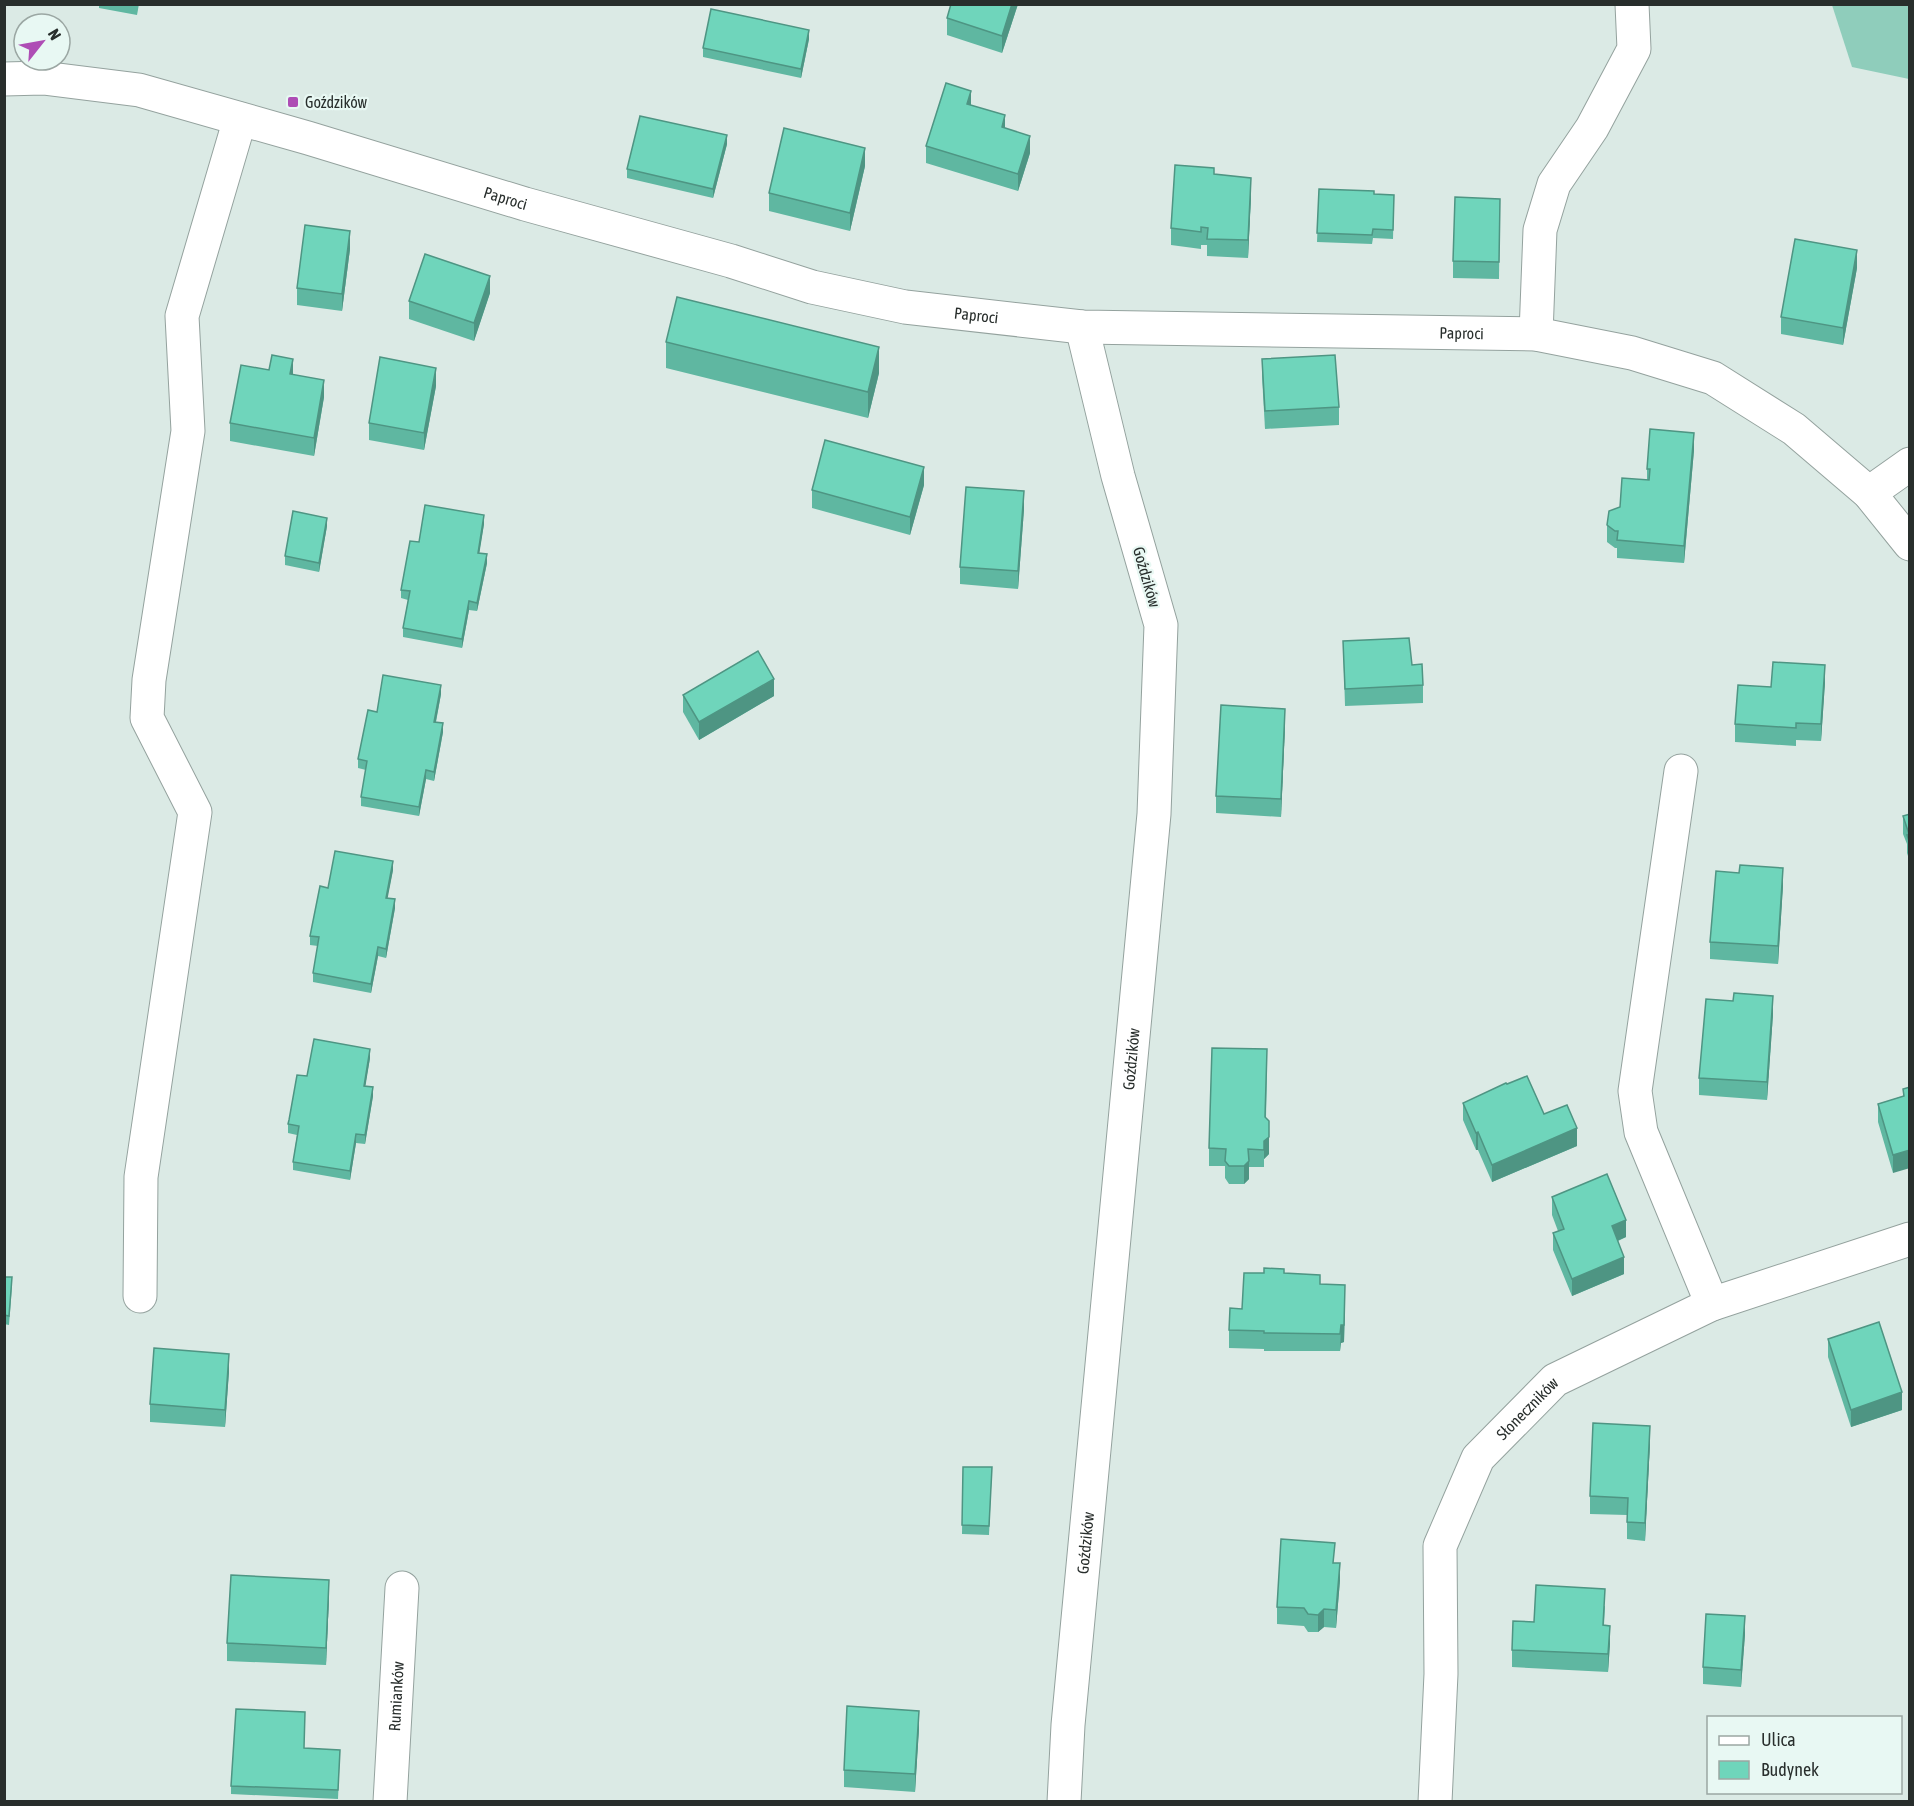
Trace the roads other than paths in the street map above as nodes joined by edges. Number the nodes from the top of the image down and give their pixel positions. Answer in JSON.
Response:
{"nodes":[{"id":1,"x":1632,"y":4,"type":"edge"},
{"id":2,"x":4,"y":79,"type":"edge"},
{"id":3,"x":240,"y":119,"type":"junction"},
{"id":4,"x":1082,"y":327,"type":"junction"},
{"id":5,"x":1536,"y":334,"type":"junction"},
{"id":6,"x":1910,"y":464,"type":"edge"},
{"id":7,"x":1869,"y":493,"type":"junction"},
{"id":8,"x":1910,"y":544,"type":"edge"},
{"id":9,"x":1681,"y":771,"type":"dead end"},
{"id":10,"x":1910,"y":1239,"type":"edge"},
{"id":11,"x":140,"y":1296,"type":"dead end"},
{"id":12,"x":1712,"y":1304,"type":"junction"},
{"id":13,"x":402,"y":1588,"type":"dead end"},
{"id":14,"x":390,"y":1802,"type":"edge"},
{"id":15,"x":1064,"y":1802,"type":"edge"},
{"id":16,"x":1435,"y":1802,"type":"edge"}],
"edges":[{"from":1,"to":5,"type":"street"},
{"from":2,"to":3,"type":"street","name":"Paproci"},
{"from":3,"to":4,"type":"street","name":"Paproci"},
{"from":3,"to":11,"type":"street"},
{"from":4,"to":5,"type":"street","name":"Paproci"},
{"from":4,"to":15,"type":"street","name":"Goździków"},
{"from":5,"to":7,"type":"street","name":"Paproci"},
{"from":6,"to":7,"type":"street"},
{"from":7,"to":8,"type":"street","name":"Paproci"},
{"from":9,"to":12,"type":"street"},
{"from":10,"to":12,"type":"street","name":"Słoneczników"},
{"from":12,"to":16,"type":"street","name":"Słoneczników"},
{"from":13,"to":14,"type":"street","name":"Rumianków"}]}
